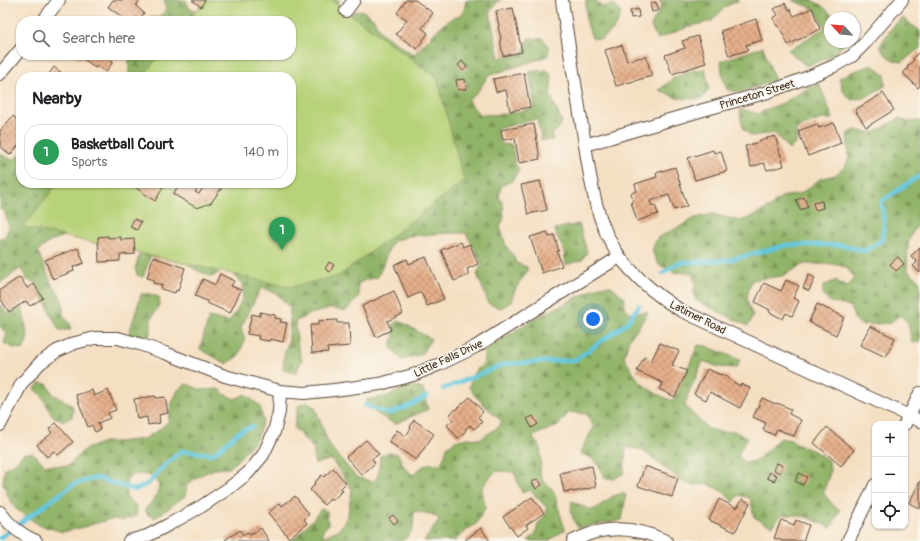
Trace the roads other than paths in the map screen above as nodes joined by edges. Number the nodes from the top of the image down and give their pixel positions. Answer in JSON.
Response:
{"nodes":[{"id":1,"x":59,"y":0,"type":"edge"},
{"id":2,"x":354,"y":0,"type":"edge"},
{"id":3,"x":562,"y":0,"type":"edge"},
{"id":4,"x":902,"y":0,"type":"edge"},
{"id":5,"x":346,"y":11,"type":"dead end"},
{"id":6,"x":48,"y":16,"type":"edge"},
{"id":7,"x":16,"y":55,"type":"edge"},
{"id":8,"x":0,"y":74,"type":"edge"},
{"id":9,"x":585,"y":145,"type":"junction"},
{"id":10,"x":619,"y":257,"type":"junction"},
{"id":11,"x":280,"y":391,"type":"junction"},
{"id":12,"x":920,"y":393,"type":"edge"},
{"id":13,"x":906,"y":420,"type":"edge"},
{"id":14,"x":920,"y":422,"type":"edge"},
{"id":15,"x":0,"y":425,"type":"edge"},
{"id":16,"x":872,"y":491,"type":"edge"},
{"id":17,"x":0,"y":512,"type":"edge"},
{"id":18,"x":36,"y":541,"type":"edge"},
{"id":19,"x":130,"y":541,"type":"edge"},
{"id":20,"x":572,"y":541,"type":"edge"},
{"id":21,"x":666,"y":541,"type":"edge"},
{"id":22,"x":848,"y":541,"type":"edge"}],
"edges":[{"from":1,"to":6,"type":"street"},
{"from":2,"to":5,"type":"street"},
{"from":3,"to":9,"type":"street","name":"Latimer Road"},
{"from":4,"to":9,"type":"street","name":"Princeton Street"},
{"from":7,"to":8,"type":"street"},
{"from":9,"to":10,"type":"street","name":"Latimer Road"},
{"from":10,"to":11,"type":"street","name":"Little Falls Drive"},
{"from":10,"to":13,"type":"street","name":"Latimer Road"},
{"from":11,"to":15,"type":"street","name":"Little Falls Drive"},
{"from":11,"to":19,"type":"street"},
{"from":12,"to":13,"type":"street"},
{"from":13,"to":14,"type":"street","name":"Latimer Road"},
{"from":16,"to":22,"type":"street"},
{"from":17,"to":18,"type":"street"},
{"from":20,"to":21,"type":"street"}]}
